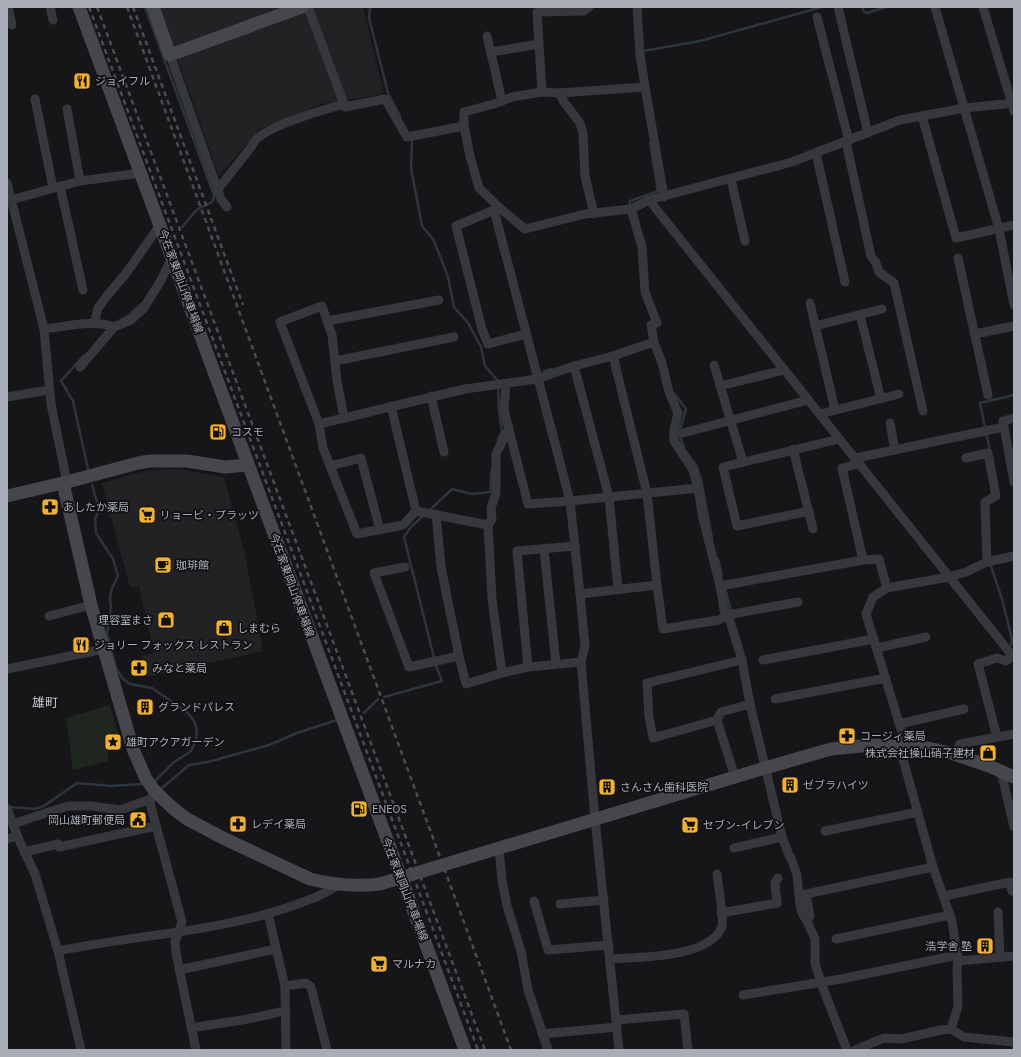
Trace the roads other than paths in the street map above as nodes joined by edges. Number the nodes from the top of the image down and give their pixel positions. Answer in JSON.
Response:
{"nodes":[{"id":1,"x":8,"y":7,"type":"edge"},
{"id":2,"x":50,"y":7,"type":"edge"},
{"id":3,"x":79,"y":7,"type":"edge"},
{"id":4,"x":153,"y":7,"type":"edge"},
{"id":5,"x":302,"y":7,"type":"edge"},
{"id":6,"x":308,"y":7,"type":"edge"},
{"id":7,"x":589,"y":7,"type":"edge"},
{"id":8,"x":637,"y":7,"type":"edge"},
{"id":9,"x":838,"y":7,"type":"edge"},
{"id":10,"x":935,"y":7,"type":"edge"},
{"id":11,"x":983,"y":7,"type":"edge"},
{"id":12,"x":817,"y":17,"type":"dead end"},
{"id":13,"x":53,"y":20,"type":"dead end"},
{"id":14,"x":12,"y":26,"type":"dead end"},
{"id":15,"x":487,"y":36,"type":"dead end"},
{"id":16,"x":539,"y":44,"type":"junction"},
{"id":17,"x":490,"y":52,"type":"junction"},
{"id":18,"x":170,"y":55,"type":"junction"},
{"id":19,"x":642,"y":87,"type":"junction"},
{"id":20,"x":542,"y":92,"type":"junction"},
{"id":21,"x":559,"y":93,"type":"junction"},
{"id":22,"x":35,"y":99,"type":"dead end"},
{"id":23,"x":502,"y":101,"type":"junction"},
{"id":24,"x":344,"y":104,"type":"junction"},
{"id":25,"x":1013,"y":106,"type":"edge"},
{"id":26,"x":965,"y":108,"type":"junction"},
{"id":27,"x":67,"y":110,"type":"dead end"},
{"id":28,"x":922,"y":116,"type":"junction"},
{"id":29,"x":464,"y":126,"type":"junction"},
{"id":30,"x":868,"y":133,"type":"junction"},
{"id":31,"x":848,"y":141,"type":"junction"},
{"id":32,"x":816,"y":153,"type":"junction"},
{"id":33,"x":141,"y":173,"type":"junction"},
{"id":34,"x":731,"y":179,"type":"junction"},
{"id":35,"x":80,"y":181,"type":"junction"},
{"id":36,"x":7,"y":183,"type":"edge"},
{"id":37,"x":56,"y":187,"type":"junction"},
{"id":38,"x":218,"y":189,"type":"junction"},
{"id":39,"x":664,"y":197,"type":"junction"},
{"id":40,"x":9,"y":200,"type":"edge"},
{"id":41,"x":649,"y":200,"type":"junction"},
{"id":42,"x":227,"y":207,"type":"dead end"},
{"id":43,"x":629,"y":209,"type":"junction"},
{"id":44,"x":498,"y":210,"type":"junction"},
{"id":45,"x":594,"y":214,"type":"junction"},
{"id":46,"x":160,"y":225,"type":"junction"},
{"id":47,"x":1014,"y":225,"type":"edge"},
{"id":48,"x":1000,"y":229,"type":"junction"},
{"id":49,"x":745,"y":241,"type":"dead end"},
{"id":50,"x":958,"y":258,"type":"dead end"},
{"id":51,"x":173,"y":259,"type":"junction"},
{"id":52,"x":844,"y":282,"type":"dead end"},
{"id":53,"x":83,"y":290,"type":"dead end"},
{"id":54,"x":439,"y":300,"type":"dead end"},
{"id":55,"x":810,"y":303,"type":"dead end"},
{"id":56,"x":1014,"y":305,"type":"edge"},
{"id":57,"x":882,"y":309,"type":"dead end"},
{"id":58,"x":860,"y":315,"type":"junction"},
{"id":59,"x":327,"y":321,"type":"junction"},
{"id":60,"x":94,"y":324,"type":"junction"},
{"id":61,"x":112,"y":326,"type":"junction"},
{"id":62,"x":815,"y":326,"type":"junction"},
{"id":63,"x":1014,"y":326,"type":"edge"},
{"id":64,"x":44,"y":329,"type":"junction"},
{"id":65,"x":526,"y":334,"type":"junction"},
{"id":66,"x":975,"y":334,"type":"junction"},
{"id":67,"x":454,"y":337,"type":"dead end"},
{"id":68,"x":654,"y":340,"type":"junction"},
{"id":69,"x":613,"y":356,"type":"junction"},
{"id":70,"x":335,"y":361,"type":"junction"},
{"id":71,"x":714,"y":365,"type":"dead end"},
{"id":72,"x":80,"y":366,"type":"dead end"},
{"id":73,"x":574,"y":366,"type":"junction"},
{"id":74,"x":784,"y":370,"type":"junction"},
{"id":75,"x":537,"y":379,"type":"junction"},
{"id":76,"x":501,"y":385,"type":"junction"},
{"id":77,"x":720,"y":386,"type":"junction"},
{"id":78,"x":49,"y":390,"type":"junction"},
{"id":79,"x":899,"y":394,"type":"dead end"},
{"id":80,"x":988,"y":395,"type":"dead end"},
{"id":81,"x":431,"y":396,"type":"junction"},
{"id":82,"x":7,"y":397,"type":"edge"},
{"id":83,"x":881,"y":399,"type":"junction"},
{"id":84,"x":808,"y":400,"type":"junction"},
{"id":85,"x":390,"y":406,"type":"junction"},
{"id":86,"x":835,"y":410,"type":"junction"},
{"id":87,"x":923,"y":411,"type":"dead end"},
{"id":88,"x":820,"y":414,"type":"junction"},
{"id":89,"x":344,"y":418,"type":"junction"},
{"id":90,"x":1014,"y":418,"type":"edge"},
{"id":91,"x":730,"y":422,"type":"junction"},
{"id":92,"x":890,"y":423,"type":"dead end"},
{"id":93,"x":319,"y":424,"type":"junction"},
{"id":94,"x":1004,"y":427,"type":"junction"},
{"id":95,"x":509,"y":428,"type":"junction"},
{"id":96,"x":683,"y":433,"type":"dead end"},
{"id":97,"x":840,"y":439,"type":"junction"},
{"id":98,"x":793,"y":450,"type":"junction"},
{"id":99,"x":895,"y":450,"type":"junction"},
{"id":100,"x":444,"y":452,"type":"dead end"},
{"id":101,"x":966,"y":458,"type":"dead end"},
{"id":102,"x":857,"y":460,"type":"junction"},
{"id":103,"x":742,"y":462,"type":"junction"},
{"id":104,"x":248,"y":465,"type":"junction"},
{"id":105,"x":330,"y":466,"type":"junction"},
{"id":106,"x":65,"y":482,"type":"junction"},
{"id":107,"x":1014,"y":482,"type":"edge"},
{"id":108,"x":698,"y":488,"type":"junction"},
{"id":109,"x":647,"y":494,"type":"junction"},
{"id":110,"x":7,"y":496,"type":"edge"},
{"id":111,"x":609,"y":497,"type":"junction"},
{"id":112,"x":570,"y":501,"type":"junction"},
{"id":113,"x":809,"y":511,"type":"junction"},
{"id":114,"x":427,"y":512,"type":"junction"},
{"id":115,"x":488,"y":525,"type":"junction"},
{"id":116,"x":813,"y":529,"type":"dead end"},
{"id":117,"x":380,"y":530,"type":"junction"},
{"id":118,"x":575,"y":546,"type":"junction"},
{"id":119,"x":544,"y":549,"type":"junction"},
{"id":120,"x":1014,"y":556,"type":"edge"},
{"id":121,"x":863,"y":560,"type":"junction"},
{"id":122,"x":989,"y":562,"type":"junction"},
{"id":123,"x":405,"y":567,"type":"dead end"},
{"id":124,"x":949,"y":577,"type":"junction"},
{"id":125,"x":658,"y":585,"type":"junction"},
{"id":126,"x":723,"y":586,"type":"junction"},
{"id":127,"x":886,"y":588,"type":"junction"},
{"id":128,"x":618,"y":589,"type":"junction"},
{"id":129,"x":580,"y":594,"type":"junction"},
{"id":130,"x":798,"y":602,"type":"dead end"},
{"id":131,"x":91,"y":605,"type":"junction"},
{"id":132,"x":730,"y":615,"type":"junction"},
{"id":133,"x":49,"y":616,"type":"dead end"},
{"id":134,"x":926,"y":637,"type":"dead end"},
{"id":135,"x":875,"y":643,"type":"junction"},
{"id":136,"x":104,"y":649,"type":"junction"},
{"id":137,"x":458,"y":656,"type":"junction"},
{"id":138,"x":1013,"y":657,"type":"edge"},
{"id":139,"x":742,"y":660,"type":"junction"},
{"id":140,"x":763,"y":660,"type":"dead end"},
{"id":141,"x":581,"y":662,"type":"junction"},
{"id":142,"x":556,"y":664,"type":"junction"},
{"id":143,"x":528,"y":667,"type":"junction"},
{"id":144,"x":7,"y":669,"type":"edge"},
{"id":145,"x":502,"y":673,"type":"junction"},
{"id":146,"x":886,"y":678,"type":"junction"},
{"id":147,"x":775,"y":699,"type":"dead end"},
{"id":148,"x":750,"y":704,"type":"junction"},
{"id":149,"x":964,"y":709,"type":"dead end"},
{"id":150,"x":717,"y":720,"type":"junction"},
{"id":151,"x":899,"y":724,"type":"junction"},
{"id":152,"x":1014,"y":734,"type":"edge"},
{"id":153,"x":996,"y":737,"type":"junction"},
{"id":154,"x":902,"y":746,"type":"junction"},
{"id":155,"x":954,"y":754,"type":"junction"},
{"id":156,"x":765,"y":768,"type":"junction"},
{"id":157,"x":1001,"y":772,"type":"junction"},
{"id":158,"x":735,"y":777,"type":"junction"},
{"id":159,"x":1014,"y":777,"type":"edge"},
{"id":160,"x":152,"y":795,"type":"junction"},
{"id":161,"x":7,"y":808,"type":"edge"},
{"id":162,"x":918,"y":812,"type":"junction"},
{"id":163,"x":596,"y":819,"type":"junction"},
{"id":164,"x":13,"y":824,"type":"junction"},
{"id":165,"x":156,"y":826,"type":"junction"},
{"id":166,"x":1014,"y":827,"type":"edge"},
{"id":167,"x":825,"y":831,"type":"dead end"},
{"id":168,"x":17,"y":836,"type":"junction"},
{"id":169,"x":782,"y":837,"type":"junction"},
{"id":170,"x":7,"y":839,"type":"edge"},
{"id":171,"x":499,"y":848,"type":"junction"},
{"id":172,"x":734,"y":848,"type":"dead end"},
{"id":173,"x":24,"y":852,"type":"junction"},
{"id":174,"x":933,"y":867,"type":"junction"},
{"id":175,"x":717,"y":874,"type":"dead end"},
{"id":176,"x":401,"y":878,"type":"junction"},
{"id":177,"x":778,"y":878,"type":"dead end"},
{"id":178,"x":338,"y":885,"type":"junction"},
{"id":179,"x":1012,"y":891,"type":"dead end"},
{"id":180,"x":944,"y":896,"type":"junction"},
{"id":181,"x":534,"y":900,"type":"dead end"},
{"id":182,"x":604,"y":900,"type":"junction"},
{"id":183,"x":560,"y":904,"type":"dead end"},
{"id":184,"x":998,"y":912,"type":"dead end"},
{"id":185,"x":722,"y":913,"type":"junction"},
{"id":186,"x":268,"y":914,"type":"junction"},
{"id":187,"x":950,"y":915,"type":"junction"},
{"id":188,"x":808,"y":920,"type":"junction"},
{"id":189,"x":178,"y":932,"type":"junction"},
{"id":190,"x":836,"y":939,"type":"dead end"},
{"id":191,"x":609,"y":945,"type":"junction"},
{"id":192,"x":276,"y":949,"type":"junction"},
{"id":193,"x":58,"y":951,"type":"junction"},
{"id":194,"x":1000,"y":956,"type":"junction"},
{"id":195,"x":1014,"y":956,"type":"edge"},
{"id":196,"x":958,"y":958,"type":"junction"},
{"id":197,"x":610,"y":959,"type":"junction"},
{"id":198,"x":179,"y":970,"type":"junction"},
{"id":199,"x":823,"y":983,"type":"junction"},
{"id":200,"x":285,"y":986,"type":"junction"},
{"id":201,"x":743,"y":995,"type":"dead end"},
{"id":202,"x":286,"y":1010,"type":"junction"},
{"id":203,"x":617,"y":1023,"type":"junction"},
{"id":204,"x":192,"y":1028,"type":"junction"},
{"id":205,"x":951,"y":1030,"type":"junction"},
{"id":206,"x":542,"y":1034,"type":"junction"},
{"id":207,"x":1014,"y":1042,"type":"edge"},
{"id":208,"x":81,"y":1050,"type":"edge"},
{"id":209,"x":196,"y":1050,"type":"edge"},
{"id":210,"x":286,"y":1050,"type":"edge"},
{"id":211,"x":327,"y":1050,"type":"edge"},
{"id":212,"x":465,"y":1050,"type":"edge"},
{"id":213,"x":548,"y":1050,"type":"edge"},
{"id":214,"x":619,"y":1050,"type":"edge"},
{"id":215,"x":688,"y":1050,"type":"edge"},
{"id":216,"x":847,"y":1050,"type":"edge"},
{"id":217,"x":855,"y":1050,"type":"edge"}],
"edges":[{"from":1,"to":14,"type":"street"},
{"from":2,"to":13,"type":"street"},
{"from":3,"to":33,"type":"street","name":"今在家東岡山停車場線"},
{"from":4,"to":18,"type":"street"},
{"from":5,"to":18,"type":"street"},
{"from":6,"to":24,"type":"street"},
{"from":7,"to":16,"type":"street"},
{"from":8,"to":19,"type":"street"},
{"from":9,"to":30,"type":"street"},
{"from":10,"to":26,"type":"street"},
{"from":11,"to":25,"type":"street"},
{"from":12,"to":31,"type":"street"},
{"from":15,"to":17,"type":"street"},
{"from":16,"to":17,"type":"street"},
{"from":16,"to":20,"type":"street"},
{"from":17,"to":23,"type":"street"},
{"from":18,"to":38,"type":"street"},
{"from":19,"to":21,"type":"street"},
{"from":19,"to":39,"type":"street"},
{"from":20,"to":21,"type":"street"},
{"from":20,"to":23,"type":"street"},
{"from":21,"to":45,"type":"street"},
{"from":22,"to":37,"type":"street"},
{"from":23,"to":29,"type":"street"},
{"from":24,"to":29,"type":"street"},
{"from":24,"to":38,"type":"street"},
{"from":25,"to":26,"type":"street"},
{"from":26,"to":28,"type":"street"},
{"from":26,"to":48,"type":"street"},
{"from":27,"to":35,"type":"street"},
{"from":28,"to":30,"type":"street"},
{"from":28,"to":48,"type":"street"},
{"from":29,"to":44,"type":"street"},
{"from":30,"to":31,"type":"street"},
{"from":31,"to":32,"type":"street"},
{"from":31,"to":87,"type":"street"},
{"from":32,"to":34,"type":"street"},
{"from":32,"to":52,"type":"street"},
{"from":33,"to":35,"type":"street"},
{"from":33,"to":46,"type":"street","name":"今在家東岡山停車場線"},
{"from":34,"to":39,"type":"street"},
{"from":34,"to":49,"type":"street"},
{"from":35,"to":37,"type":"street"},
{"from":36,"to":40,"type":"street"},
{"from":37,"to":40,"type":"street"},
{"from":37,"to":53,"type":"street"},
{"from":38,"to":42,"type":"street"},
{"from":39,"to":41,"type":"street"},
{"from":40,"to":64,"type":"street"},
{"from":41,"to":43,"type":"street"},
{"from":41,"to":74,"type":"street"},
{"from":43,"to":45,"type":"street"},
{"from":43,"to":68,"type":"street"},
{"from":44,"to":45,"type":"street"},
{"from":44,"to":65,"type":"street"},
{"from":44,"to":65,"type":"street"},
{"from":46,"to":51,"type":"street","name":"今在家東岡山停車場線"},
{"from":46,"to":60,"type":"street"},
{"from":47,"to":48,"type":"street"},
{"from":48,"to":56,"type":"street"},
{"from":50,"to":66,"type":"street"},
{"from":51,"to":61,"type":"street"},
{"from":51,"to":104,"type":"street","name":"今在家東岡山停車場線"},
{"from":54,"to":59,"type":"street"},
{"from":55,"to":62,"type":"street"},
{"from":57,"to":58,"type":"street"},
{"from":58,"to":62,"type":"street"},
{"from":58,"to":83,"type":"street"},
{"from":59,"to":70,"type":"street"},
{"from":59,"to":93,"type":"street"},
{"from":60,"to":61,"type":"street"},
{"from":60,"to":64,"type":"street"},
{"from":61,"to":72,"type":"street"},
{"from":62,"to":86,"type":"street"},
{"from":63,"to":66,"type":"street"},
{"from":64,"to":78,"type":"street"},
{"from":65,"to":75,"type":"street"},
{"from":66,"to":80,"type":"street"},
{"from":67,"to":70,"type":"street"},
{"from":68,"to":69,"type":"street"},
{"from":68,"to":108,"type":"street"},
{"from":69,"to":73,"type":"street"},
{"from":69,"to":109,"type":"street"},
{"from":70,"to":89,"type":"street"},
{"from":71,"to":77,"type":"street"},
{"from":73,"to":75,"type":"street"},
{"from":73,"to":111,"type":"street"},
{"from":74,"to":77,"type":"street"},
{"from":74,"to":84,"type":"street"},
{"from":75,"to":76,"type":"street"},
{"from":75,"to":112,"type":"street"},
{"from":76,"to":81,"type":"street"},
{"from":76,"to":95,"type":"street"},
{"from":77,"to":91,"type":"street"},
{"from":78,"to":82,"type":"street"},
{"from":78,"to":106,"type":"street"},
{"from":79,"to":83,"type":"street"},
{"from":81,"to":85,"type":"street"},
{"from":81,"to":100,"type":"street"},
{"from":83,"to":86,"type":"street"},
{"from":84,"to":88,"type":"street"},
{"from":84,"to":91,"type":"street"},
{"from":85,"to":89,"type":"street"},
{"from":85,"to":114,"type":"street"},
{"from":86,"to":88,"type":"street"},
{"from":88,"to":97,"type":"street"},
{"from":89,"to":93,"type":"street"},
{"from":90,"to":94,"type":"street"},
{"from":91,"to":96,"type":"street"},
{"from":91,"to":103,"type":"street"},
{"from":92,"to":99,"type":"street"},
{"from":93,"to":105,"type":"street"},
{"from":94,"to":99,"type":"street"},
{"from":94,"to":107,"type":"street"},
{"from":95,"to":112,"type":"street"},
{"from":95,"to":115,"type":"street"},
{"from":97,"to":98,"type":"street"},
{"from":97,"to":102,"type":"street"},
{"from":98,"to":103,"type":"street"},
{"from":98,"to":113,"type":"street"},
{"from":99,"to":102,"type":"street"},
{"from":101,"to":122,"type":"street"},
{"from":102,"to":121,"type":"street"},
{"from":102,"to":124,"type":"street"},
{"from":103,"to":113,"type":"street"},
{"from":104,"to":106,"type":"street"},
{"from":104,"to":176,"type":"street","name":"今在家東岡山停車場線"},
{"from":105,"to":117,"type":"street"},
{"from":105,"to":117,"type":"street"},
{"from":106,"to":110,"type":"street"},
{"from":106,"to":131,"type":"street"},
{"from":108,"to":109,"type":"street"},
{"from":108,"to":126,"type":"street"},
{"from":109,"to":111,"type":"street"},
{"from":109,"to":125,"type":"street"},
{"from":111,"to":112,"type":"street"},
{"from":111,"to":128,"type":"street"},
{"from":112,"to":118,"type":"street"},
{"from":113,"to":116,"type":"street"},
{"from":114,"to":115,"type":"street"},
{"from":114,"to":117,"type":"street"},
{"from":114,"to":137,"type":"street"},
{"from":115,"to":145,"type":"street"},
{"from":118,"to":119,"type":"street"},
{"from":118,"to":129,"type":"street"},
{"from":119,"to":142,"type":"street"},
{"from":119,"to":143,"type":"street"},
{"from":120,"to":122,"type":"street"},
{"from":121,"to":126,"type":"street"},
{"from":121,"to":127,"type":"street"},
{"from":122,"to":124,"type":"street"},
{"from":123,"to":137,"type":"street"},
{"from":124,"to":127,"type":"street"},
{"from":124,"to":138,"type":"street"},
{"from":125,"to":128,"type":"street"},
{"from":125,"to":132,"type":"street"},
{"from":126,"to":132,"type":"street"},
{"from":127,"to":135,"type":"street"},
{"from":128,"to":129,"type":"street"},
{"from":129,"to":141,"type":"street"},
{"from":130,"to":132,"type":"street"},
{"from":131,"to":133,"type":"street"},
{"from":131,"to":136,"type":"street"},
{"from":132,"to":139,"type":"street"},
{"from":134,"to":135,"type":"street"},
{"from":135,"to":140,"type":"street"},
{"from":135,"to":146,"type":"street"},
{"from":136,"to":144,"type":"street"},
{"from":136,"to":160,"type":"street"},
{"from":137,"to":145,"type":"street"},
{"from":138,"to":153,"type":"street"},
{"from":139,"to":148,"type":"street"},
{"from":139,"to":150,"type":"street"},
{"from":141,"to":142,"type":"street"},
{"from":141,"to":163,"type":"street"},
{"from":142,"to":143,"type":"street"},
{"from":143,"to":145,"type":"street"},
{"from":146,"to":147,"type":"street"},
{"from":146,"to":151,"type":"street"},
{"from":148,"to":150,"type":"street"},
{"from":148,"to":156,"type":"street"},
{"from":149,"to":151,"type":"street"},
{"from":150,"to":158,"type":"street"},
{"from":151,"to":154,"type":"street"},
{"from":152,"to":153,"type":"street"},
{"from":153,"to":155,"type":"street"},
{"from":154,"to":155,"type":"street"},
{"from":154,"to":156,"type":"street"},
{"from":154,"to":162,"type":"street"},
{"from":155,"to":157,"type":"street"},
{"from":156,"to":158,"type":"street"},
{"from":156,"to":169,"type":"street"},
{"from":157,"to":159,"type":"street"},
{"from":157,"to":166,"type":"street"},
{"from":158,"to":163,"type":"street"},
{"from":160,"to":164,"type":"street"},
{"from":160,"to":165,"type":"street"},
{"from":160,"to":178,"type":"street"},
{"from":161,"to":164,"type":"street"},
{"from":162,"to":167,"type":"street"},
{"from":162,"to":174,"type":"street"},
{"from":163,"to":171,"type":"street"},
{"from":163,"to":182,"type":"street"},
{"from":164,"to":168,"type":"street"},
{"from":165,"to":173,"type":"street"},
{"from":165,"to":189,"type":"street"},
{"from":168,"to":170,"type":"street"},
{"from":168,"to":173,"type":"street"},
{"from":169,"to":172,"type":"street"},
{"from":169,"to":188,"type":"street"},
{"from":171,"to":176,"type":"street"},
{"from":171,"to":206,"type":"street"},
{"from":173,"to":193,"type":"street"},
{"from":174,"to":180,"type":"street"},
{"from":174,"to":188,"type":"street"},
{"from":175,"to":185,"type":"street"},
{"from":176,"to":178,"type":"street"},
{"from":176,"to":212,"type":"street","name":"今在家東岡山停車場線"},
{"from":177,"to":185,"type":"street"},
{"from":178,"to":186,"type":"street"},
{"from":179,"to":180,"type":"street"},
{"from":180,"to":187,"type":"street"},
{"from":181,"to":191,"type":"street"},
{"from":182,"to":183,"type":"street"},
{"from":182,"to":191,"type":"street"},
{"from":184,"to":194,"type":"street"},
{"from":185,"to":197,"type":"street"},
{"from":186,"to":189,"type":"street"},
{"from":186,"to":192,"type":"street"},
{"from":187,"to":190,"type":"street"},
{"from":187,"to":196,"type":"street"},
{"from":188,"to":199,"type":"street"},
{"from":189,"to":193,"type":"street"},
{"from":189,"to":198,"type":"street"},
{"from":191,"to":197,"type":"street"},
{"from":192,"to":198,"type":"street"},
{"from":192,"to":200,"type":"street"},
{"from":193,"to":208,"type":"street"},
{"from":194,"to":195,"type":"street"},
{"from":194,"to":196,"type":"street"},
{"from":196,"to":199,"type":"street"},
{"from":196,"to":205,"type":"street"},
{"from":197,"to":203,"type":"street"},
{"from":198,"to":204,"type":"street"},
{"from":199,"to":201,"type":"street"},
{"from":199,"to":216,"type":"street"},
{"from":200,"to":202,"type":"street"},
{"from":200,"to":211,"type":"street"},
{"from":202,"to":204,"type":"street"},
{"from":202,"to":210,"type":"street"},
{"from":203,"to":206,"type":"street"},
{"from":203,"to":214,"type":"street"},
{"from":203,"to":215,"type":"street"},
{"from":204,"to":209,"type":"street"},
{"from":205,"to":207,"type":"street"},
{"from":205,"to":217,"type":"street"},
{"from":206,"to":213,"type":"street"}]}
